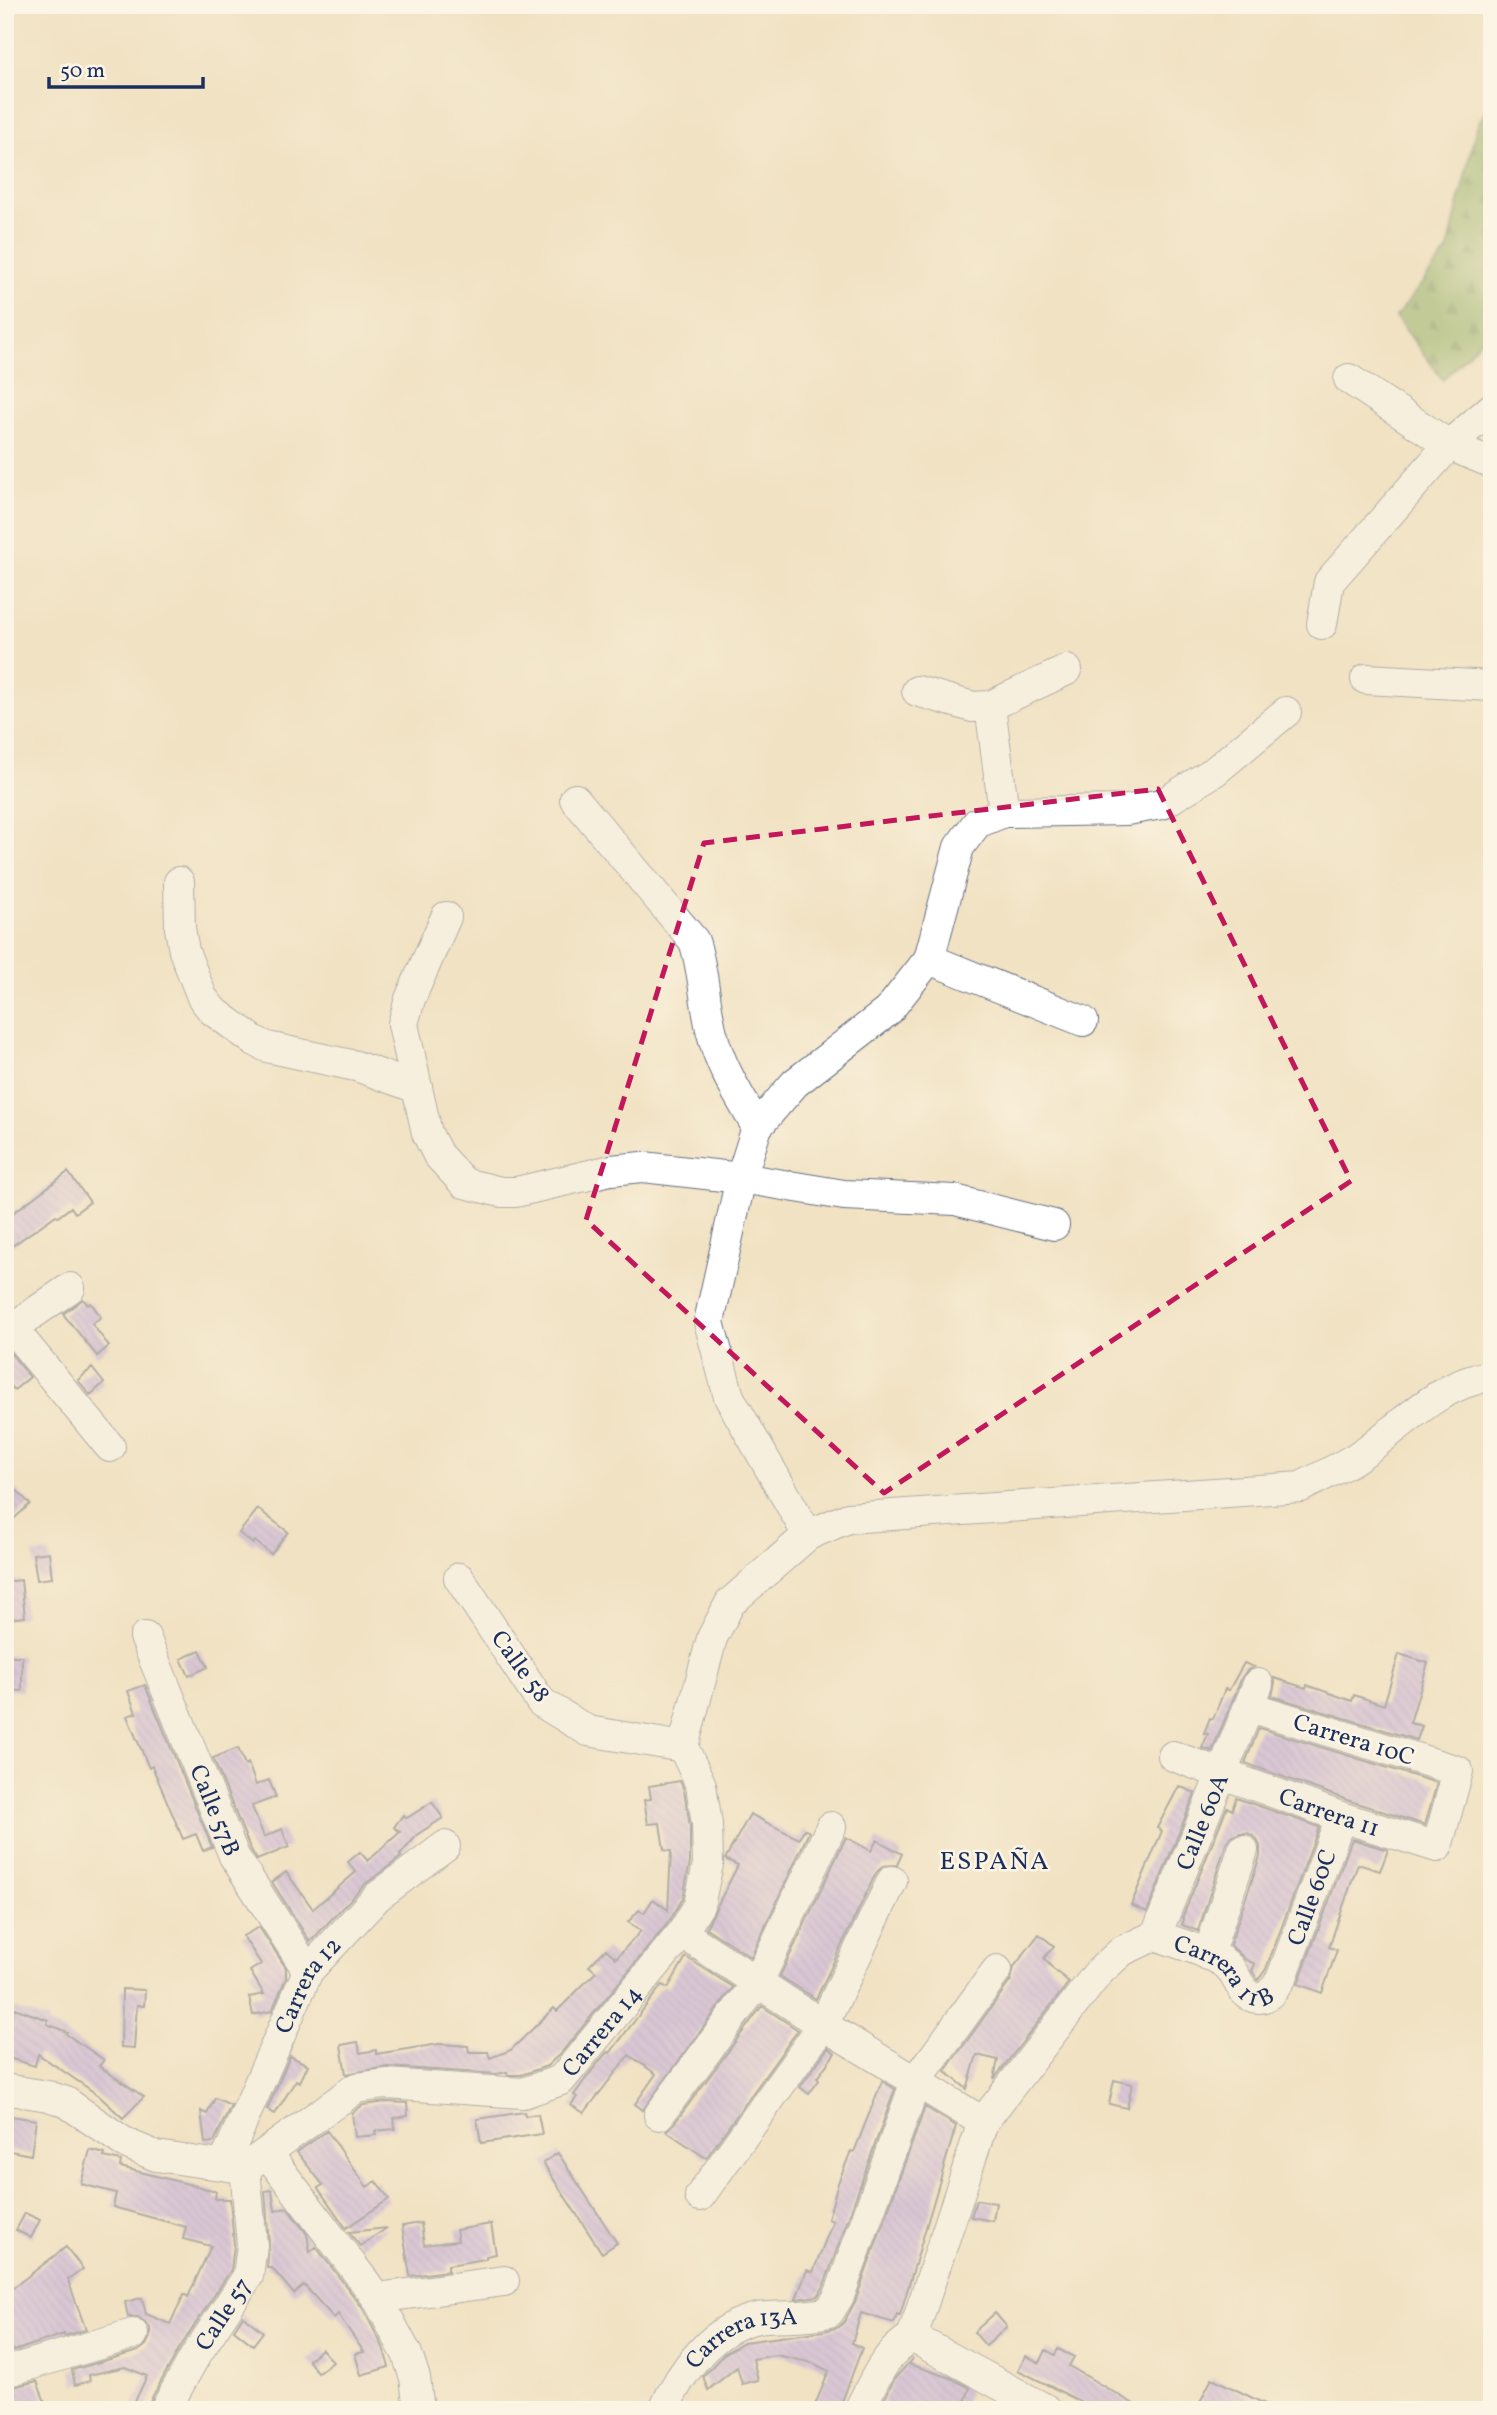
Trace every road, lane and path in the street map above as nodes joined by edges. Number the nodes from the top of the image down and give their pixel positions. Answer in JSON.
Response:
{"nodes":[{"id":1,"x":1349,"y":379,"type":"dead end"},
{"id":2,"x":1492,"y":408,"type":"edge"},
{"id":3,"x":1449,"y":444,"type":"junction"},
{"id":4,"x":1492,"y":463,"type":"edge"},
{"id":5,"x":1322,"y":624,"type":"dead end"},
{"id":6,"x":1067,"y":670,"type":"dead end"},
{"id":7,"x":1366,"y":679,"type":"dead end"},
{"id":8,"x":1492,"y":686,"type":"edge"},
{"id":9,"x":917,"y":691,"type":"dead end"},
{"id":10,"x":990,"y":706,"type":"junction"},
{"id":11,"x":1286,"y":712,"type":"dead end"},
{"id":12,"x":575,"y":799,"type":"dead end"},
{"id":13,"x":1004,"y":812,"type":"junction"},
{"id":14,"x":179,"y":882,"type":"dead end"},
{"id":15,"x":446,"y":917,"type":"dead end"},
{"id":16,"x":929,"y":959,"type":"junction"},
{"id":17,"x":1083,"y":1021,"type":"dead end"},
{"id":18,"x":417,"y":1088,"type":"junction"},
{"id":19,"x":757,"y":1127,"type":"junction"},
{"id":20,"x":741,"y":1178,"type":"junction"},
{"id":21,"x":1054,"y":1225,"type":"dead end"},
{"id":22,"x":70,"y":1288,"type":"dead end"},
{"id":23,"x":9,"y":1330,"type":"edge"},
{"id":24,"x":1492,"y":1376,"type":"edge"},
{"id":25,"x":110,"y":1447,"type":"dead end"},
{"id":26,"x":808,"y":1535,"type":"junction"},
{"id":27,"x":459,"y":1578,"type":"dead end"},
{"id":28,"x":145,"y":1637,"type":"dead end"},
{"id":29,"x":1254,"y":1696,"type":"joint"},
{"id":30,"x":683,"y":1747,"type":"junction"},
{"id":31,"x":1173,"y":1756,"type":"dead end"},
{"id":32,"x":1221,"y":1775,"type":"junction"},
{"id":33,"x":1341,"y":1817,"type":"junction"},
{"id":34,"x":831,"y":1827,"type":"dead end"},
{"id":35,"x":445,"y":1846,"type":"dead end"},
{"id":36,"x":1437,"y":1847,"type":"joint"},
{"id":37,"x":1243,"y":1850,"type":"dead end"},
{"id":38,"x":892,"y":1881,"type":"dead end"},
{"id":39,"x":682,"y":1933,"type":"junction"},
{"id":40,"x":1156,"y":1936,"type":"junction"},
{"id":41,"x":1208,"y":1955,"type":"junction"},
{"id":42,"x":997,"y":1970,"type":"dead end"},
{"id":43,"x":308,"y":1971,"type":"junction"},
{"id":44,"x":1282,"y":1977,"type":"joint"},
{"id":45,"x":758,"y":1982,"type":"junction"},
{"id":46,"x":823,"y":2025,"type":"junction"},
{"id":47,"x":916,"y":2081,"type":"junction"},
{"id":48,"x":5,"y":2090,"type":"edge"},
{"id":49,"x":659,"y":2115,"type":"dead end"},
{"id":50,"x":983,"y":2122,"type":"junction"},
{"id":51,"x":246,"y":2162,"type":"junction"},
{"id":52,"x":700,"y":2196,"type":"dead end"},
{"id":53,"x":504,"y":2281,"type":"dead end"},
{"id":54,"x":377,"y":2298,"type":"junction"},
{"id":55,"x":133,"y":2333,"type":"dead end"},
{"id":56,"x":912,"y":2337,"type":"junction"},
{"id":57,"x":5,"y":2372,"type":"edge"},
{"id":58,"x":165,"y":2410,"type":"edge"},
{"id":59,"x":419,"y":2410,"type":"edge"},
{"id":60,"x":664,"y":2410,"type":"edge"},
{"id":61,"x":859,"y":2410,"type":"edge"},
{"id":62,"x":1046,"y":2410,"type":"edge"}],
"edges":[{"from":1,"to":3,"type":"street"},
{"from":2,"to":3,"type":"street"},
{"from":3,"to":4,"type":"street"},
{"from":3,"to":5,"type":"street"},
{"from":6,"to":10,"type":"street"},
{"from":7,"to":8,"type":"street"},
{"from":9,"to":10,"type":"street"},
{"from":10,"to":13,"type":"street"},
{"from":11,"to":13,"type":"street"},
{"from":12,"to":19,"type":"street"},
{"from":13,"to":16,"type":"street"},
{"from":14,"to":18,"type":"street"},
{"from":15,"to":18,"type":"street"},
{"from":16,"to":17,"type":"street"},
{"from":16,"to":19,"type":"street"},
{"from":18,"to":20,"type":"street"},
{"from":19,"to":20,"type":"street"},
{"from":20,"to":21,"type":"street"},
{"from":20,"to":26,"type":"street"},
{"from":22,"to":23,"type":"street"},
{"from":23,"to":25,"type":"street"},
{"from":24,"to":26,"type":"street"},
{"from":26,"to":30,"type":"street"},
{"from":27,"to":30,"type":"street","name":"Calle 58"},
{"from":28,"to":43,"type":"street","name":"Calle 57B"},
{"from":29,"to":32,"type":"street","name":"Calle 60A"},
{"from":29,"to":36,"type":"street","name":"Carrera 10C"},
{"from":30,"to":39,"type":"street","name":"Carrera 14"},
{"from":31,"to":32,"type":"street","name":"Carrera 11"},
{"from":32,"to":33,"type":"street","name":"Carrera 11"},
{"from":32,"to":40,"type":"street","name":"Calle 60A"},
{"from":33,"to":36,"type":"street","name":"Carrera 11"},
{"from":33,"to":44,"type":"street","name":"Calle 60C"},
{"from":34,"to":45,"type":"street"},
{"from":35,"to":43,"type":"street","name":"Carrera 12"},
{"from":37,"to":41,"type":"street"},
{"from":38,"to":46,"type":"street"},
{"from":39,"to":45,"type":"street"},
{"from":39,"to":51,"type":"street","name":"Carrera 14"},
{"from":40,"to":41,"type":"street","name":"Carrera 11B"},
{"from":40,"to":50,"type":"street"},
{"from":41,"to":44,"type":"street","name":"Carrera 11B"},
{"from":42,"to":47,"type":"street"},
{"from":43,"to":51,"type":"street","name":"Carrera 12"},
{"from":45,"to":46,"type":"street"},
{"from":45,"to":49,"type":"street"},
{"from":46,"to":47,"type":"street"},
{"from":46,"to":52,"type":"street"},
{"from":47,"to":50,"type":"street"},
{"from":47,"to":60,"type":"street","name":"Carrera 13A"},
{"from":48,"to":51,"type":"street"},
{"from":50,"to":56,"type":"street"},
{"from":51,"to":54,"type":"street"},
{"from":51,"to":58,"type":"street","name":"Calle 57"},
{"from":53,"to":54,"type":"street"},
{"from":54,"to":59,"type":"street"},
{"from":55,"to":57,"type":"street"},
{"from":56,"to":61,"type":"street"},
{"from":56,"to":62,"type":"street"}]}
